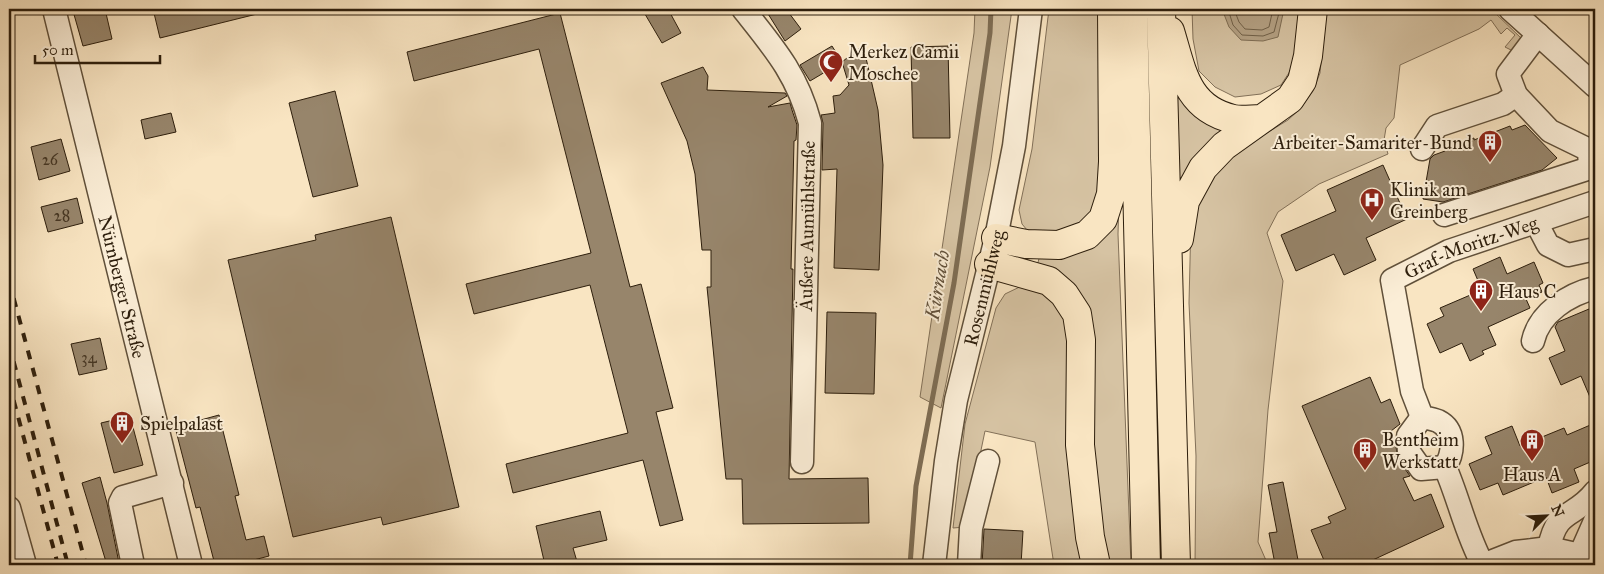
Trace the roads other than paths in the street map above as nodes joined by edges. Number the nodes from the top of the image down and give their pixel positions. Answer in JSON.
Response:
{"nodes":[{"id":1,"x":54,"y":9,"type":"edge"},
{"id":2,"x":743,"y":9,"type":"edge"},
{"id":3,"x":1032,"y":9,"type":"edge"},
{"id":4,"x":1112,"y":9,"type":"edge"},
{"id":5,"x":1133,"y":9,"type":"edge"},
{"id":6,"x":1162,"y":9,"type":"edge"},
{"id":7,"x":1313,"y":9,"type":"edge"},
{"id":8,"x":1510,"y":9,"type":"edge"},
{"id":9,"x":1538,"y":34,"type":"junction"},
{"id":10,"x":1595,"y":86,"type":"edge"},
{"id":11,"x":1516,"y":94,"type":"junction"},
{"id":12,"x":1260,"y":119,"type":"junction"},
{"id":13,"x":1422,"y":149,"type":"dead end"},
{"id":14,"x":1593,"y":168,"type":"edge"},
{"id":15,"x":1595,"y":202,"type":"edge"},
{"id":16,"x":1444,"y":215,"type":"dead end"},
{"id":17,"x":1537,"y":224,"type":"junction"},
{"id":18,"x":996,"y":238,"type":"junction"},
{"id":19,"x":1595,"y":249,"type":"edge"},
{"id":20,"x":989,"y":264,"type":"junction"},
{"id":21,"x":1167,"y":270,"type":"junction"},
{"id":22,"x":1595,"y":288,"type":"edge"},
{"id":23,"x":1532,"y":341,"type":"dead end"},
{"id":24,"x":1422,"y":417,"type":"junction"},
{"id":25,"x":988,"y":461,"type":"dead end"},
{"id":26,"x":802,"y":462,"type":"dead end"},
{"id":27,"x":1445,"y":466,"type":"junction"},
{"id":28,"x":172,"y":483,"type":"junction"},
{"id":29,"x":1595,"y":492,"type":"edge"},
{"id":30,"x":9,"y":508,"type":"edge"},
{"id":31,"x":1595,"y":521,"type":"edge"},
{"id":32,"x":1549,"y":548,"type":"junction"},
{"id":33,"x":1579,"y":560,"type":"edge"},
{"id":34,"x":25,"y":565,"type":"edge"},
{"id":35,"x":133,"y":565,"type":"edge"},
{"id":36,"x":191,"y":565,"type":"edge"},
{"id":37,"x":934,"y":565,"type":"edge"},
{"id":38,"x":969,"y":565,"type":"edge"},
{"id":39,"x":1096,"y":565,"type":"edge"},
{"id":40,"x":1146,"y":565,"type":"edge"},
{"id":41,"x":1176,"y":565,"type":"edge"},
{"id":42,"x":1483,"y":565,"type":"edge"}],
"edges":[{"from":1,"to":28,"type":"street","name":"Nürnberger Straße"},
{"from":2,"to":26,"type":"street","name":"Äußere Aumühlstraße"},
{"from":3,"to":18,"type":"street","name":"Rosenmühlweg"},
{"from":4,"to":18,"type":"highway"},
{"from":5,"to":40,"type":"highway"},
{"from":6,"to":12,"type":"highway"},
{"from":6,"to":21,"type":"highway"},
{"from":7,"to":12,"type":"highway"},
{"from":8,"to":9,"type":"street"},
{"from":9,"to":10,"type":"street"},
{"from":9,"to":11,"type":"street"},
{"from":11,"to":13,"type":"street"},
{"from":11,"to":14,"type":"street"},
{"from":12,"to":21,"type":"highway"},
{"from":14,"to":16,"type":"street"},
{"from":15,"to":17,"type":"street","name":"Graf-Moritz-Weg"},
{"from":17,"to":19,"type":"street"},
{"from":17,"to":24,"type":"street","name":"Graf-Moritz-Weg"},
{"from":18,"to":20,"type":"street","name":"Rosenmühlweg"},
{"from":20,"to":37,"type":"street","name":"Rosenmühlweg"},
{"from":20,"to":39,"type":"highway"},
{"from":21,"to":41,"type":"highway"},
{"from":22,"to":23,"type":"street"},
{"from":24,"to":27,"type":"street"},
{"from":24,"to":27,"type":"street"},
{"from":25,"to":38,"type":"street"},
{"from":27,"to":42,"type":"street"},
{"from":28,"to":35,"type":"street"},
{"from":28,"to":36,"type":"street","name":"Nürnberger Straße"},
{"from":29,"to":32,"type":"street"},
{"from":30,"to":34,"type":"street"},
{"from":31,"to":33,"type":"street"},
{"from":32,"to":33,"type":"street"},
{"from":32,"to":42,"type":"street"}]}
